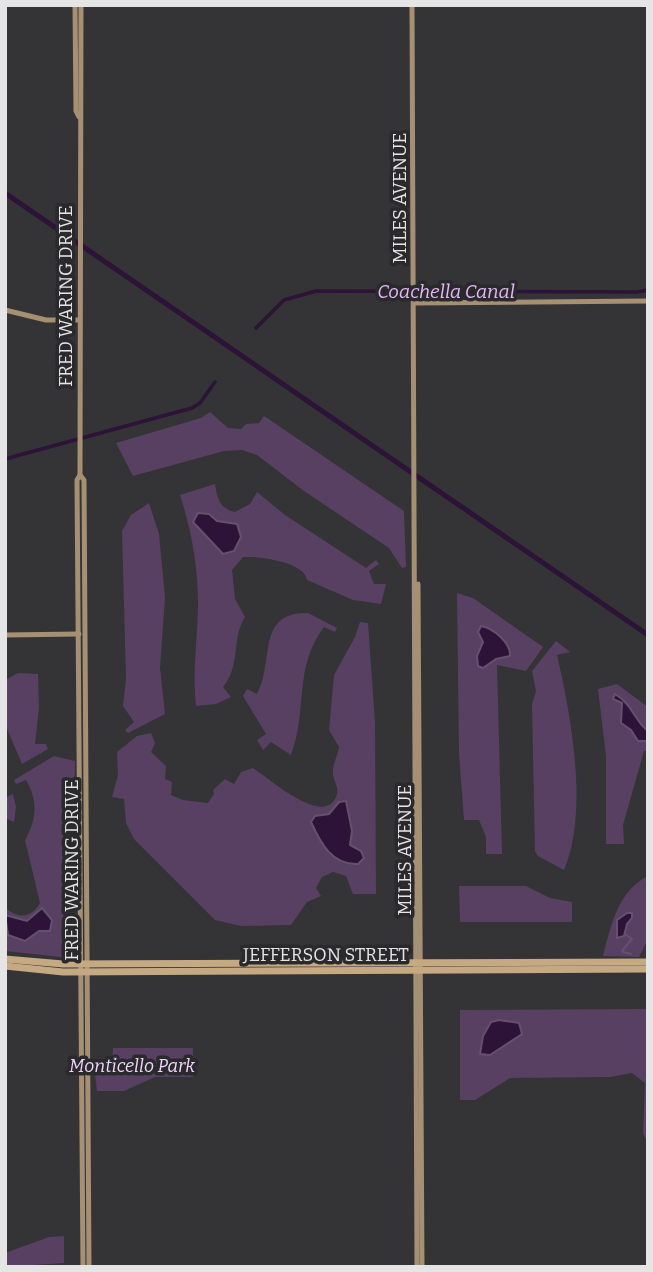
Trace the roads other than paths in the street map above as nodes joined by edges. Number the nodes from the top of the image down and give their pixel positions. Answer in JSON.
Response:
{"nodes":[{"id":1,"x":75,"y":5,"type":"edge"},
{"id":2,"x":81,"y":5,"type":"edge"},
{"id":3,"x":412,"y":5,"type":"edge"},
{"id":4,"x":78,"y":74,"type":"junction"},
{"id":5,"x":648,"y":301,"type":"edge"},
{"id":6,"x":414,"y":303,"type":"junction"},
{"id":7,"x":5,"y":310,"type":"edge"},
{"id":8,"x":80,"y":320,"type":"junction"},
{"id":9,"x":81,"y":634,"type":"junction"},
{"id":10,"x":5,"y":635,"type":"edge"},
{"id":11,"x":5,"y":959,"type":"edge"},
{"id":12,"x":147,"y":964,"type":"junction"},
{"id":13,"x":218,"y":964,"type":"junction"},
{"id":14,"x":283,"y":964,"type":"junction"},
{"id":15,"x":648,"y":965,"type":"edge"},
{"id":16,"x":5,"y":966,"type":"edge"},
{"id":17,"x":417,"y":966,"type":"junction"},
{"id":18,"x":83,"y":968,"type":"junction"},
{"id":19,"x":172,"y":971,"type":"junction"},
{"id":20,"x":240,"y":971,"type":"junction"},
{"id":21,"x":124,"y":972,"type":"junction"},
{"id":22,"x":80,"y":1020,"type":"junction"},
{"id":23,"x":87,"y":1043,"type":"junction"},
{"id":24,"x":80,"y":1069,"type":"junction"},
{"id":25,"x":88,"y":1097,"type":"junction"},
{"id":26,"x":78,"y":1127,"type":"junction"},
{"id":27,"x":88,"y":1157,"type":"junction"},
{"id":28,"x":83,"y":1267,"type":"edge"},
{"id":29,"x":89,"y":1267,"type":"edge"},
{"id":30,"x":419,"y":1267,"type":"edge"}],
"edges":[{"from":1,"to":4,"type":"main road","name":"FRED WARING DRIVE"},
{"from":2,"to":4,"type":"main road","name":"FRED WARING DRIVE"},
{"from":3,"to":6,"type":"main road","name":"MILES AVENUE"},
{"from":4,"to":8,"type":"main road","name":"FRED WARING DRIVE"},
{"from":5,"to":6,"type":"main road"},
{"from":6,"to":17,"type":"main road","name":"MILES AVENUE"},
{"from":7,"to":8,"type":"main road"},
{"from":8,"to":9,"type":"main road","name":"FRED WARING DRIVE"},
{"from":9,"to":10,"type":"main road"},
{"from":9,"to":18,"type":"main road","name":"FRED WARING DRIVE"},
{"from":11,"to":18,"type":"main road","name":"JEFFERSON STREET"},
{"from":12,"to":13,"type":"main road","name":"JEFFERSON STREET"},
{"from":12,"to":18,"type":"main road","name":"JEFFERSON STREET"},
{"from":12,"to":21,"type":"main road"},
{"from":13,"to":14,"type":"main road","name":"JEFFERSON STREET"},
{"from":13,"to":19,"type":"main road"},
{"from":14,"to":17,"type":"main road","name":"JEFFERSON STREET"},
{"from":14,"to":20,"type":"main road"},
{"from":15,"to":17,"type":"main road","name":"JEFFERSON STREET"},
{"from":15,"to":17,"type":"main road","name":"JEFFERSON STREET"},
{"from":16,"to":18,"type":"main road","name":"JEFFERSON STREET"},
{"from":17,"to":20,"type":"main road","name":"JEFFERSON STREET"},
{"from":17,"to":30,"type":"main road","name":"MILES AVENUE"},
{"from":18,"to":21,"type":"main road","name":"JEFFERSON STREET"},
{"from":18,"to":22,"type":"main road","name":"FRED WARING DRIVE"},
{"from":18,"to":23,"type":"main road","name":"FRED WARING DRIVE"},
{"from":19,"to":20,"type":"main road","name":"JEFFERSON STREET"},
{"from":19,"to":21,"type":"main road","name":"JEFFERSON STREET"},
{"from":22,"to":23,"type":"main road"},
{"from":22,"to":24,"type":"main road","name":"FRED WARING DRIVE"},
{"from":23,"to":25,"type":"main road","name":"FRED WARING DRIVE"},
{"from":24,"to":25,"type":"main road"},
{"from":24,"to":26,"type":"main road","name":"FRED WARING DRIVE"},
{"from":25,"to":27,"type":"main road","name":"FRED WARING DRIVE"},
{"from":26,"to":27,"type":"main road"},
{"from":26,"to":28,"type":"main road","name":"FRED WARING DRIVE"},
{"from":27,"to":29,"type":"main road","name":"FRED WARING DRIVE"}]}
